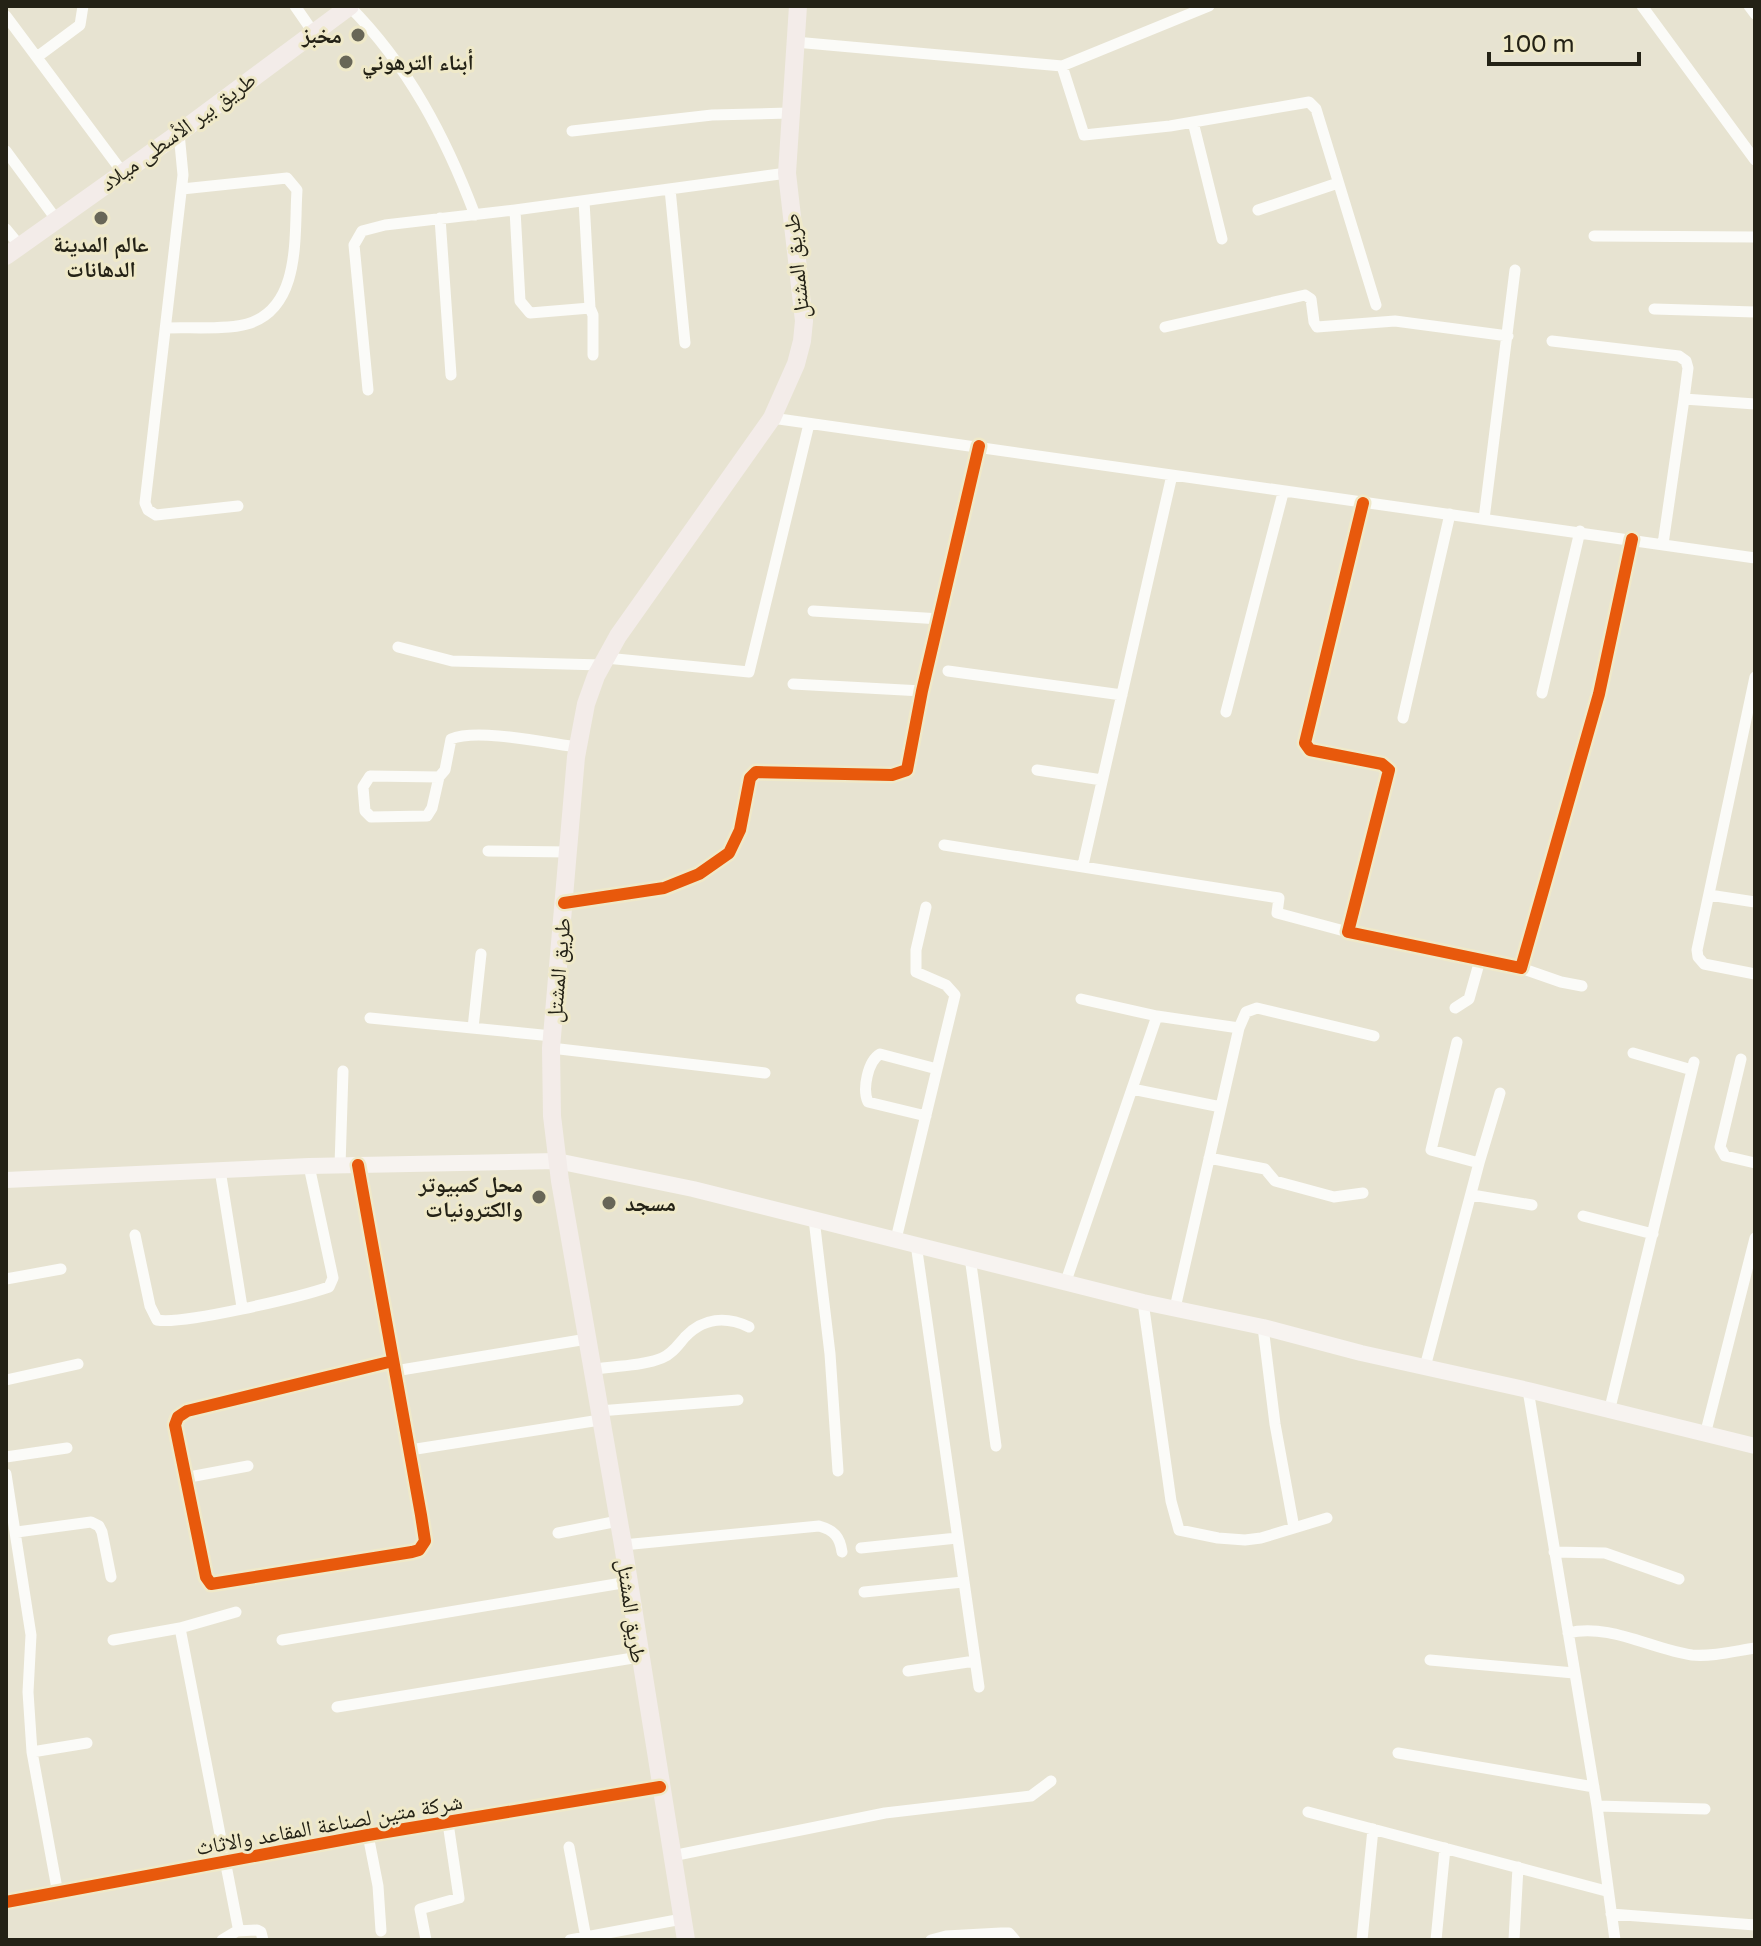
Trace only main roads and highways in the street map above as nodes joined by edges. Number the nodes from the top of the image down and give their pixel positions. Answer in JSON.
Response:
{"nodes":[{"id":1,"x":350,"y":6,"type":"edge"},
{"id":2,"x":798,"y":6,"type":"edge"},
{"id":3,"x":13,"y":251,"type":"edge"},
{"id":4,"x":557,"y":1161,"type":"junction"},
{"id":5,"x":6,"y":1180,"type":"edge"},
{"id":6,"x":1755,"y":1446,"type":"edge"},
{"id":7,"x":686,"y":1940,"type":"edge"}],
"edges":[{"from":1,"to":3,"type":"main road","name":"طريق بير الأسطى ميلاد"},
{"from":2,"to":4,"type":"main road","name":"طريق المشتل"},
{"from":4,"to":5,"type":"main road"},
{"from":4,"to":6,"type":"main road"},
{"from":4,"to":7,"type":"main road","name":"طريق المشتل"}]}
